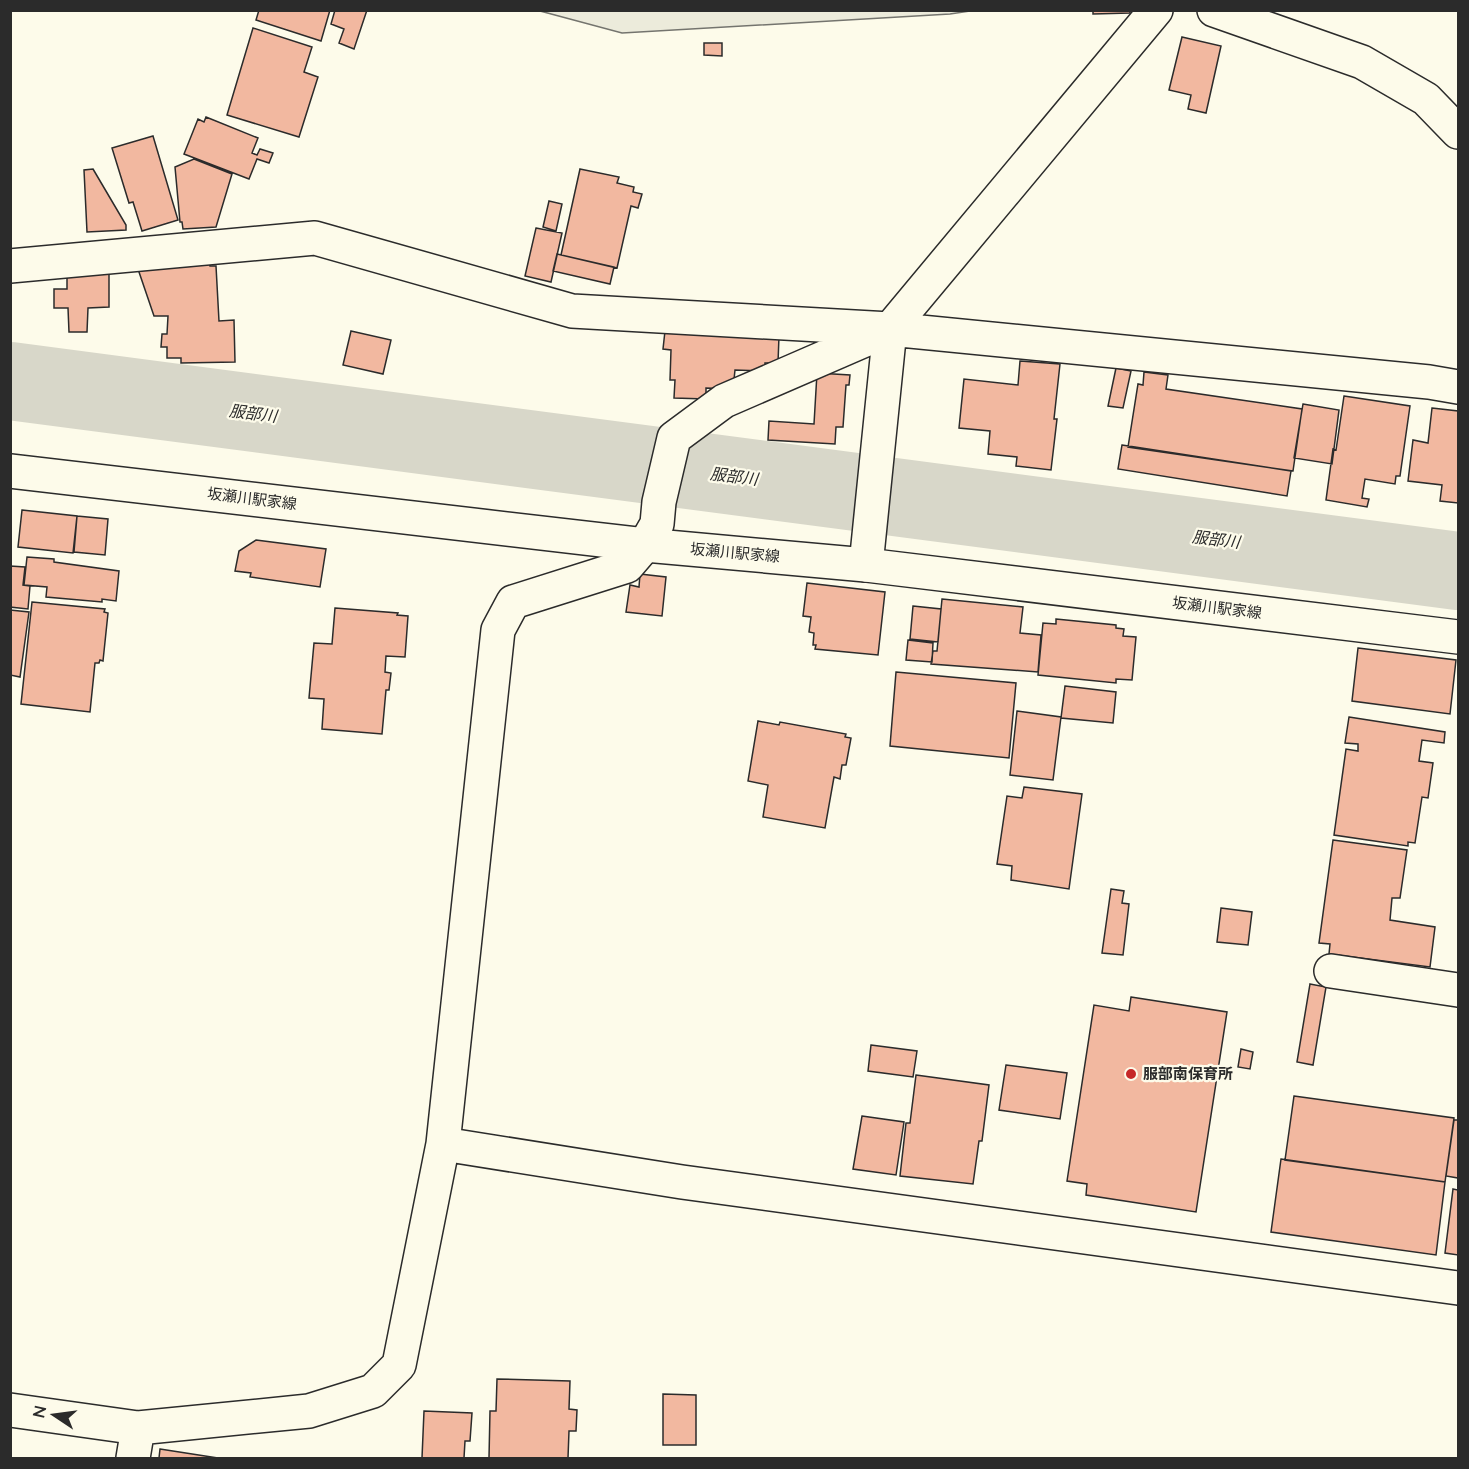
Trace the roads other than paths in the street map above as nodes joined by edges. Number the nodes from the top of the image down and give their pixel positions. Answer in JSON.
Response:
{"nodes":[{"id":1,"x":1155,"y":10,"type":"edge"},
{"id":2,"x":1214,"y":10,"type":"edge"},
{"id":3,"x":1458,"y":132,"type":"edge"},
{"id":4,"x":10,"y":266,"type":"edge"},
{"id":5,"x":890,"y":329,"type":"junction"},
{"id":6,"x":1458,"y":387,"type":"edge"},
{"id":7,"x":10,"y":471,"type":"edge"},
{"id":8,"x":645,"y":545,"type":"junction"},
{"id":9,"x":867,"y":550,"type":"junction"},
{"id":10,"x":1458,"y":637,"type":"edge"},
{"id":11,"x":1331,"y":971,"type":"dead end"},
{"id":12,"x":1458,"y":990,"type":"edge"},
{"id":13,"x":443,"y":1144,"type":"junction"},
{"id":14,"x":1458,"y":1288,"type":"edge"},
{"id":15,"x":10,"y":1410,"type":"edge"},
{"id":16,"x":136,"y":1443,"type":"edge"}],
"edges":[{"from":1,"to":5,"type":"street"},
{"from":2,"to":3,"type":"street"},
{"from":4,"to":5,"type":"street"},
{"from":5,"to":6,"type":"street"},
{"from":5,"to":8,"type":"street"},
{"from":5,"to":9,"type":"street"},
{"from":7,"to":8,"type":"street","name":"坂瀬川駅家線"},
{"from":8,"to":9,"type":"street","name":"坂瀬川駅家線"},
{"from":8,"to":13,"type":"street"},
{"from":9,"to":10,"type":"street","name":"坂瀬川駅家線"},
{"from":11,"to":12,"type":"street"},
{"from":13,"to":14,"type":"street"},
{"from":13,"to":16,"type":"street"},
{"from":15,"to":16,"type":"street"}]}
